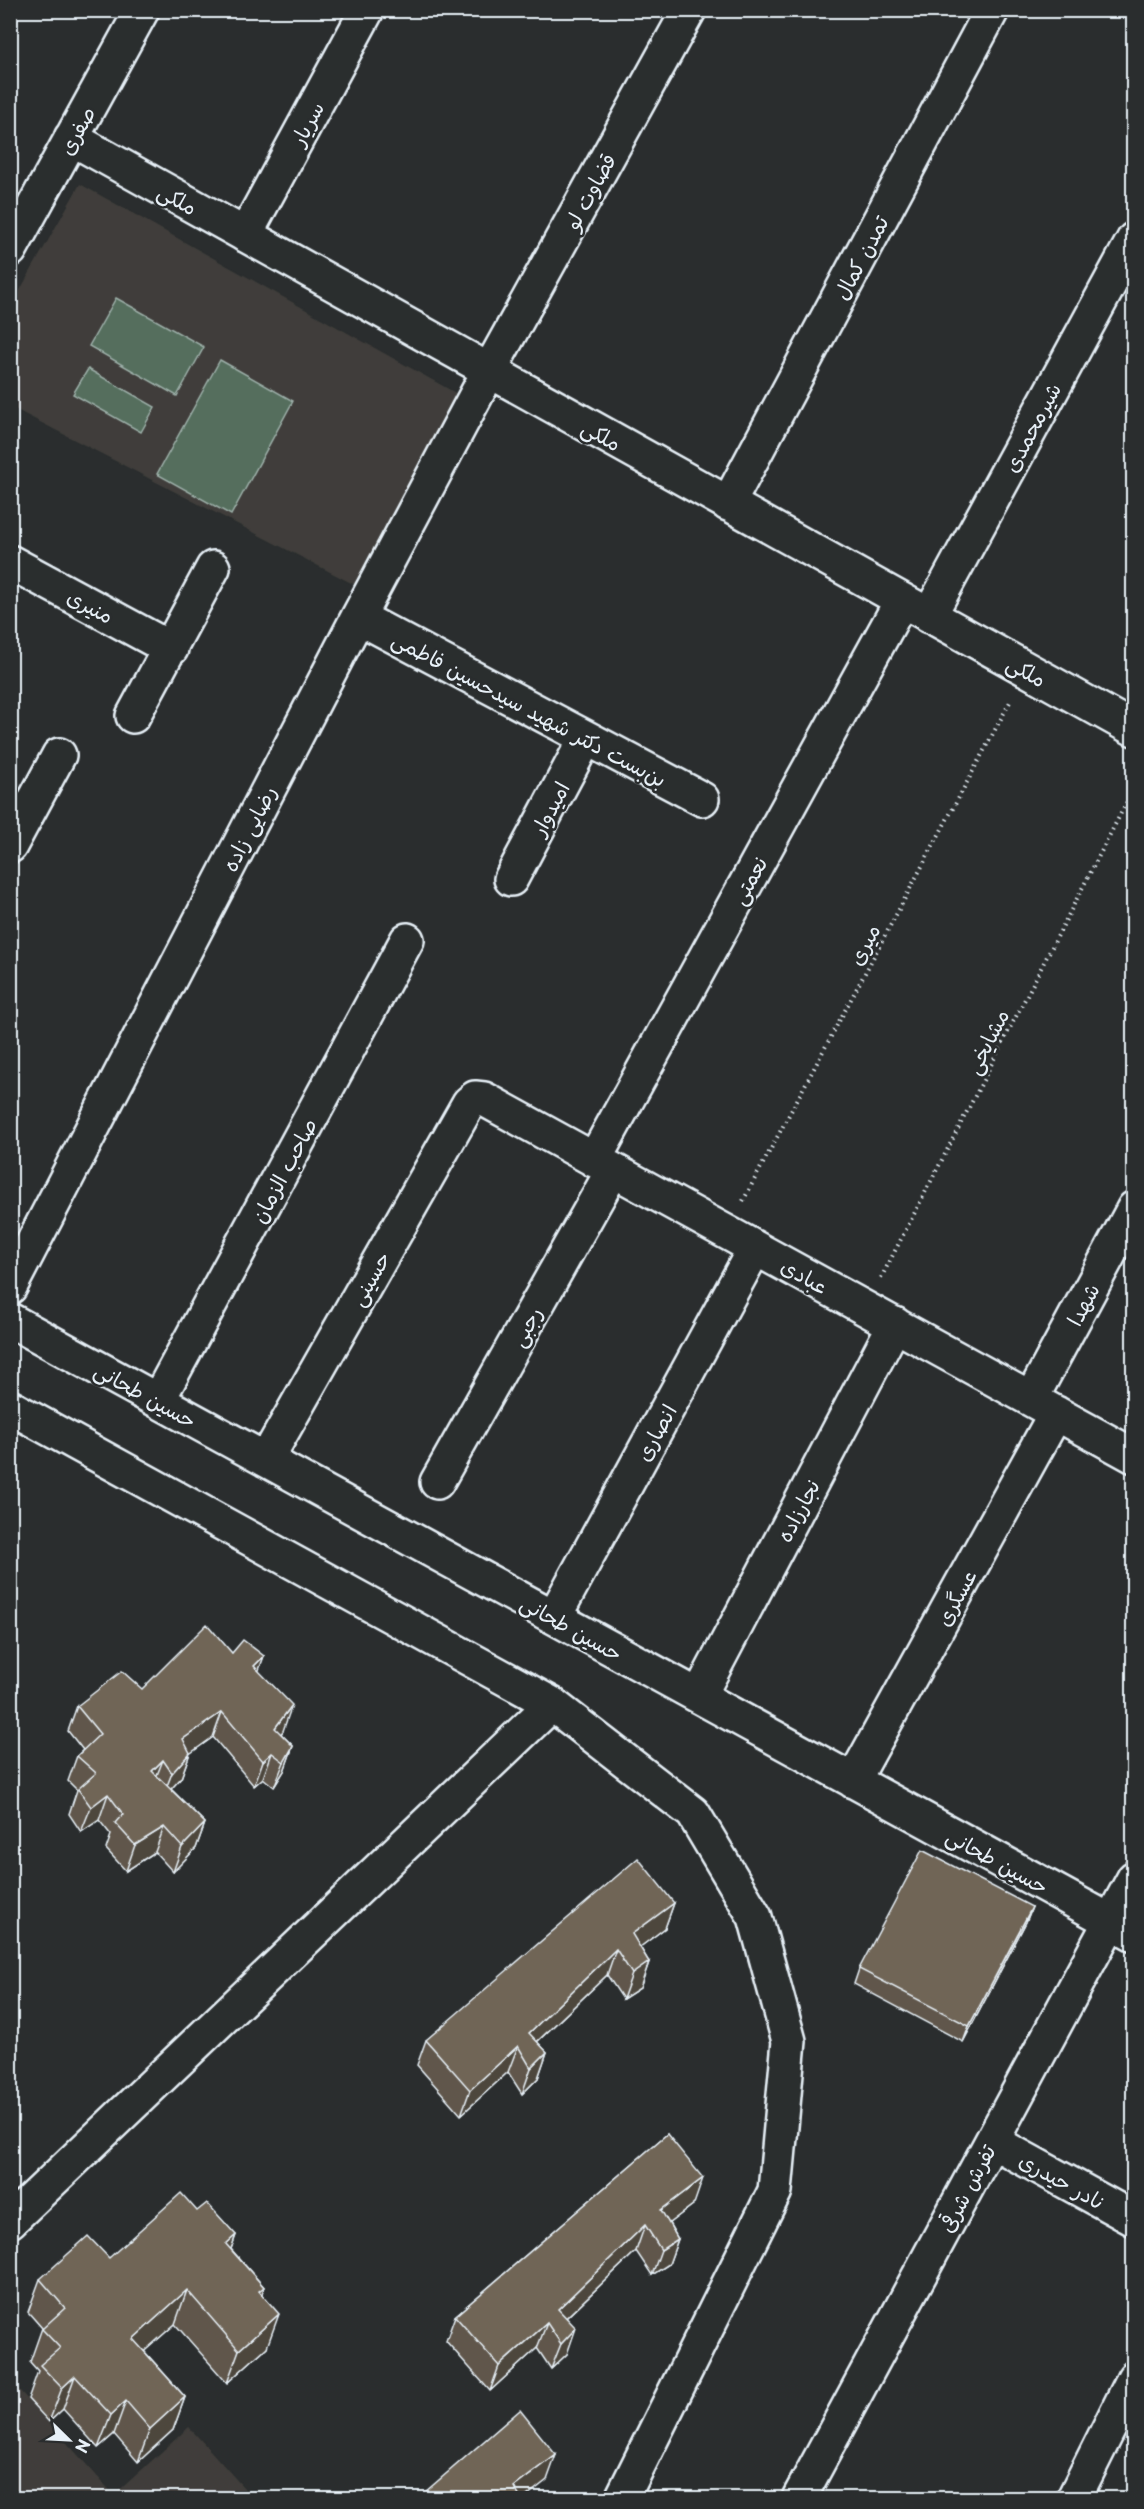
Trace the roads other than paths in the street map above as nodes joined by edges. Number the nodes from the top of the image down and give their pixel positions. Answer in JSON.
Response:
{"nodes":[{"id":1,"x":142,"y":10,"type":"edge"},
{"id":2,"x":366,"y":10,"type":"edge"},
{"id":3,"x":689,"y":10,"type":"edge"},
{"id":4,"x":992,"y":10,"type":"edge"},
{"id":5,"x":71,"y":138,"type":"junction"},
{"id":6,"x":245,"y":235,"type":"junction"},
{"id":7,"x":1134,"y":239,"type":"edge"},
{"id":8,"x":10,"y":250,"type":"edge"},
{"id":9,"x":489,"y":371,"type":"junction"},
{"id":10,"x":728,"y":504,"type":"junction"},
{"id":11,"x":10,"y":562,"type":"edge"},
{"id":12,"x":213,"y":568,"type":"dead end"},
{"id":13,"x":916,"y":608,"type":"junction"},
{"id":14,"x":358,"y":617,"type":"junction"},
{"id":15,"x":171,"y":649,"type":"junction"},
{"id":16,"x":133,"y":716,"type":"dead end"},
{"id":17,"x":1133,"y":728,"type":"edge"},
{"id":18,"x":586,"y":738,"type":"junction"},
{"id":19,"x":59,"y":755,"type":"dead end"},
{"id":20,"x":702,"y":799,"type":"dead end"},
{"id":21,"x":10,"y":846,"type":"edge"},
{"id":22,"x":511,"y":879,"type":"dead end"},
{"id":23,"x":407,"y":940,"type":"dead end"},
{"id":24,"x":475,"y":1098,"type":"joint"},
{"id":25,"x":603,"y":1165,"type":"junction"},
{"id":26,"x":1134,"y":1208,"type":"edge"},
{"id":27,"x":755,"y":1248,"type":"junction"},
{"id":28,"x":10,"y":1287,"type":"edge"},
{"id":29,"x":10,"y":1320,"type":"edge"},
{"id":30,"x":895,"y":1324,"type":"junction"},
{"id":31,"x":158,"y":1400,"type":"junction"},
{"id":32,"x":1044,"y":1406,"type":"junction"},
{"id":33,"x":10,"y":1407,"type":"edge"},
{"id":34,"x":1134,"y":1456,"type":"edge"},
{"id":35,"x":266,"y":1460,"type":"junction"},
{"id":36,"x":437,"y":1482,"type":"dead end"},
{"id":37,"x":554,"y":1617,"type":"junction"},
{"id":38,"x":699,"y":1696,"type":"junction"},
{"id":39,"x":552,"y":1704,"type":"junction"},
{"id":40,"x":853,"y":1781,"type":"junction"},
{"id":41,"x":1134,"y":1878,"type":"edge"},
{"id":42,"x":1122,"y":1928,"type":"edge"},
{"id":43,"x":992,"y":2141,"type":"junction"},
{"id":44,"x":1134,"y":2219,"type":"edge"},
{"id":45,"x":10,"y":2221,"type":"edge"},
{"id":46,"x":1134,"y":2378,"type":"edge"},
{"id":47,"x":622,"y":2499,"type":"edge"},
{"id":48,"x":800,"y":2499,"type":"edge"},
{"id":49,"x":1074,"y":2499,"type":"edge"}],
"edges":[{"from":1,"to":5,"type":"street","name":"صفری"},
{"from":2,"to":6,"type":"street","name":"سریار"},
{"from":3,"to":9,"type":"street","name":"قضاوت لو"},
{"from":4,"to":10,"type":"street","name":"تمدن کمال"},
{"from":5,"to":6,"type":"street","name":"ملکی"},
{"from":5,"to":8,"type":"street","name":"صفری"},
{"from":6,"to":9,"type":"street","name":"ملکی"},
{"from":7,"to":13,"type":"street","name":"شیرمحمدی"},
{"from":9,"to":10,"type":"street","name":"ملکی"},
{"from":9,"to":14,"type":"street","name":"رضایی زاده"},
{"from":10,"to":13,"type":"street","name":"ملکی"},
{"from":11,"to":15,"type":"street","name":"منیری"},
{"from":12,"to":15,"type":"street"},
{"from":13,"to":17,"type":"street","name":"ملکی"},
{"from":13,"to":25,"type":"street","name":"نعمتی"},
{"from":14,"to":18,"type":"street","name":"بن‌بست دکتر شهید سیدحسین فاطمی"},
{"from":14,"to":28,"type":"street","name":"رضایی زاده"},
{"from":15,"to":16,"type":"street"},
{"from":18,"to":20,"type":"street","name":"بن‌بست دکتر شهید سیدحسین فاطمی"},
{"from":18,"to":22,"type":"street","name":"امیدوار"},
{"from":19,"to":21,"type":"street"},
{"from":23,"to":31,"type":"street","name":"صاحب الزمان"},
{"from":24,"to":25,"type":"street","name":"عبادی"},
{"from":24,"to":35,"type":"street","name":"حسینی"},
{"from":25,"to":27,"type":"street","name":"عبادی"},
{"from":25,"to":36,"type":"street","name":"رجبی"},
{"from":26,"to":32,"type":"street","name":"شهدا"},
{"from":27,"to":30,"type":"street","name":"عبادی"},
{"from":27,"to":37,"type":"street","name":"انصاری"},
{"from":29,"to":31,"type":"street","name":"حسین طحانی"},
{"from":30,"to":32,"type":"street","name":"عبادی"},
{"from":30,"to":38,"type":"street","name":"نجارزاده"},
{"from":31,"to":35,"type":"street","name":"حسین طحانی"},
{"from":32,"to":34,"type":"street","name":"عبادی"},
{"from":32,"to":40,"type":"street","name":"عسگری"},
{"from":33,"to":39,"type":"street"},
{"from":35,"to":37,"type":"street","name":"حسین طحانی"},
{"from":37,"to":38,"type":"street","name":"حسین طحانی"},
{"from":38,"to":40,"type":"street","name":"حسین طحانی"},
{"from":39,"to":45,"type":"street"},
{"from":39,"to":47,"type":"street"},
{"from":40,"to":42,"type":"street","name":"حسین طحانی"},
{"from":41,"to":42,"type":"street","name":"تفرش شرقی"},
{"from":42,"to":43,"type":"street","name":"تفرش شرقی"},
{"from":43,"to":44,"type":"street","name":"نادر حیدری"},
{"from":43,"to":48,"type":"street","name":"تفرش شرقی"},
{"from":46,"to":49,"type":"street"}]}
